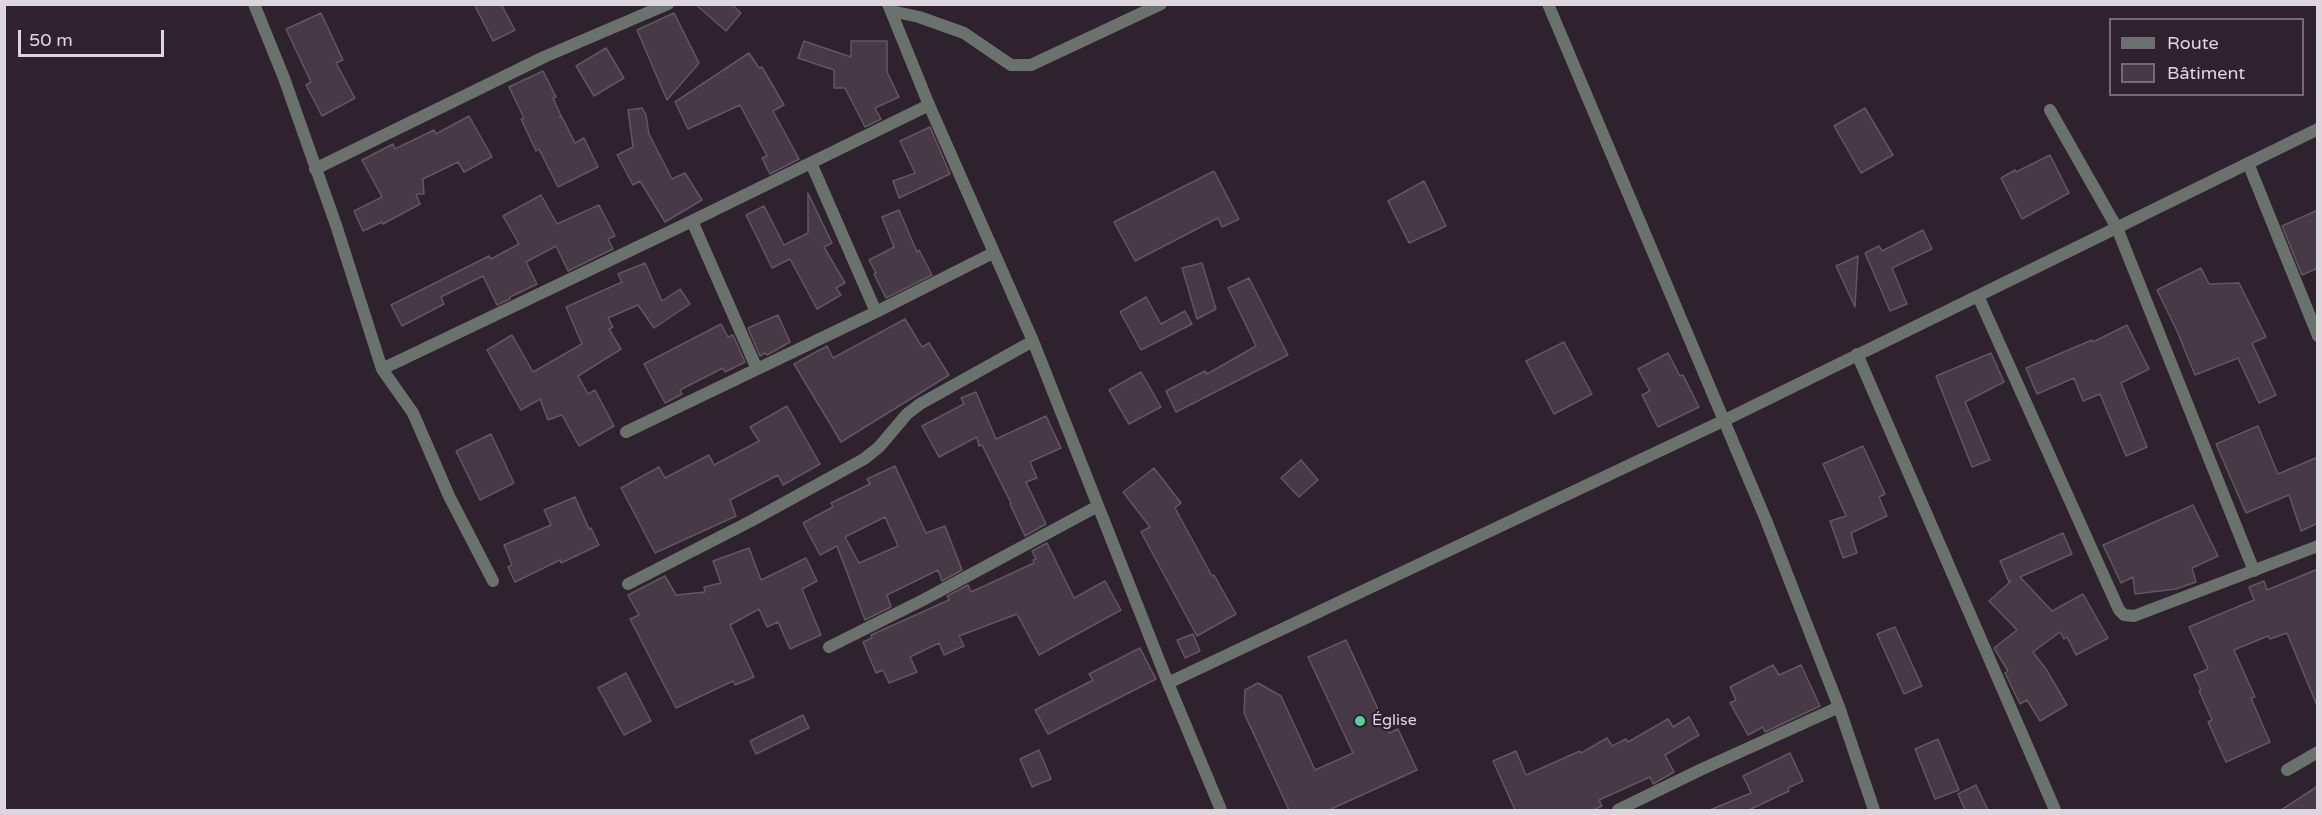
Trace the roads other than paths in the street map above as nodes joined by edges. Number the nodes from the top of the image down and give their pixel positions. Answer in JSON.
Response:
{"nodes":[{"id":1,"x":254,"y":4,"type":"edge"},
{"id":2,"x":668,"y":4,"type":"edge"},
{"id":3,"x":1161,"y":4,"type":"edge"},
{"id":4,"x":1548,"y":4,"type":"edge"},
{"id":5,"x":890,"y":8,"type":"edge"},
{"id":6,"x":929,"y":105,"type":"junction"},
{"id":7,"x":2050,"y":110,"type":"dead end"},
{"id":8,"x":2318,"y":129,"type":"edge"},
{"id":9,"x":811,"y":163,"type":"junction"},
{"id":10,"x":2248,"y":164,"type":"junction"},
{"id":11,"x":315,"y":169,"type":"junction"},
{"id":12,"x":692,"y":221,"type":"junction"},
{"id":13,"x":2117,"y":228,"type":"junction"},
{"id":14,"x":993,"y":253,"type":"junction"},
{"id":15,"x":1978,"y":296,"type":"junction"},
{"id":16,"x":876,"y":312,"type":"junction"},
{"id":17,"x":2318,"y":336,"type":"edge"},
{"id":18,"x":1033,"y":341,"type":"junction"},
{"id":19,"x":1857,"y":354,"type":"junction"},
{"id":20,"x":382,"y":369,"type":"junction"},
{"id":21,"x":757,"y":369,"type":"junction"},
{"id":22,"x":1725,"y":420,"type":"junction"},
{"id":23,"x":626,"y":432,"type":"dead end"},
{"id":24,"x":1098,"y":506,"type":"junction"},
{"id":25,"x":2318,"y":546,"type":"edge"},
{"id":26,"x":2254,"y":571,"type":"junction"},
{"id":27,"x":493,"y":581,"type":"dead end"},
{"id":28,"x":628,"y":584,"type":"dead end"},
{"id":29,"x":829,"y":647,"type":"dead end"},
{"id":30,"x":1168,"y":683,"type":"junction"},
{"id":31,"x":1839,"y":708,"type":"junction"},
{"id":32,"x":2318,"y":752,"type":"edge"},
{"id":33,"x":2287,"y":770,"type":"dead end"},
{"id":34,"x":1221,"y":810,"type":"edge"},
{"id":35,"x":1617,"y":810,"type":"edge"},
{"id":36,"x":1874,"y":810,"type":"edge"},
{"id":37,"x":2055,"y":810,"type":"edge"}],
"edges":[{"from":1,"to":11,"type":"street"},
{"from":2,"to":11,"type":"street"},
{"from":3,"to":5,"type":"street"},
{"from":4,"to":22,"type":"street"},
{"from":5,"to":6,"type":"street"},
{"from":6,"to":9,"type":"street"},
{"from":6,"to":14,"type":"street"},
{"from":7,"to":13,"type":"street"},
{"from":8,"to":10,"type":"street"},
{"from":9,"to":12,"type":"street"},
{"from":9,"to":16,"type":"street"},
{"from":10,"to":13,"type":"street"},
{"from":10,"to":17,"type":"street"},
{"from":11,"to":20,"type":"street"},
{"from":12,"to":20,"type":"street"},
{"from":12,"to":21,"type":"street"},
{"from":13,"to":15,"type":"street"},
{"from":13,"to":26,"type":"street"},
{"from":14,"to":16,"type":"street"},
{"from":14,"to":18,"type":"street"},
{"from":15,"to":19,"type":"street"},
{"from":15,"to":26,"type":"street"},
{"from":16,"to":21,"type":"street"},
{"from":18,"to":24,"type":"street"},
{"from":18,"to":28,"type":"street"},
{"from":19,"to":22,"type":"street"},
{"from":19,"to":37,"type":"street"},
{"from":20,"to":27,"type":"street"},
{"from":21,"to":23,"type":"street"},
{"from":22,"to":30,"type":"street"},
{"from":22,"to":31,"type":"street"},
{"from":24,"to":29,"type":"street"},
{"from":24,"to":30,"type":"street"},
{"from":25,"to":26,"type":"street"},
{"from":30,"to":34,"type":"street"},
{"from":31,"to":35,"type":"street"},
{"from":31,"to":36,"type":"street"},
{"from":32,"to":33,"type":"street"}]}
